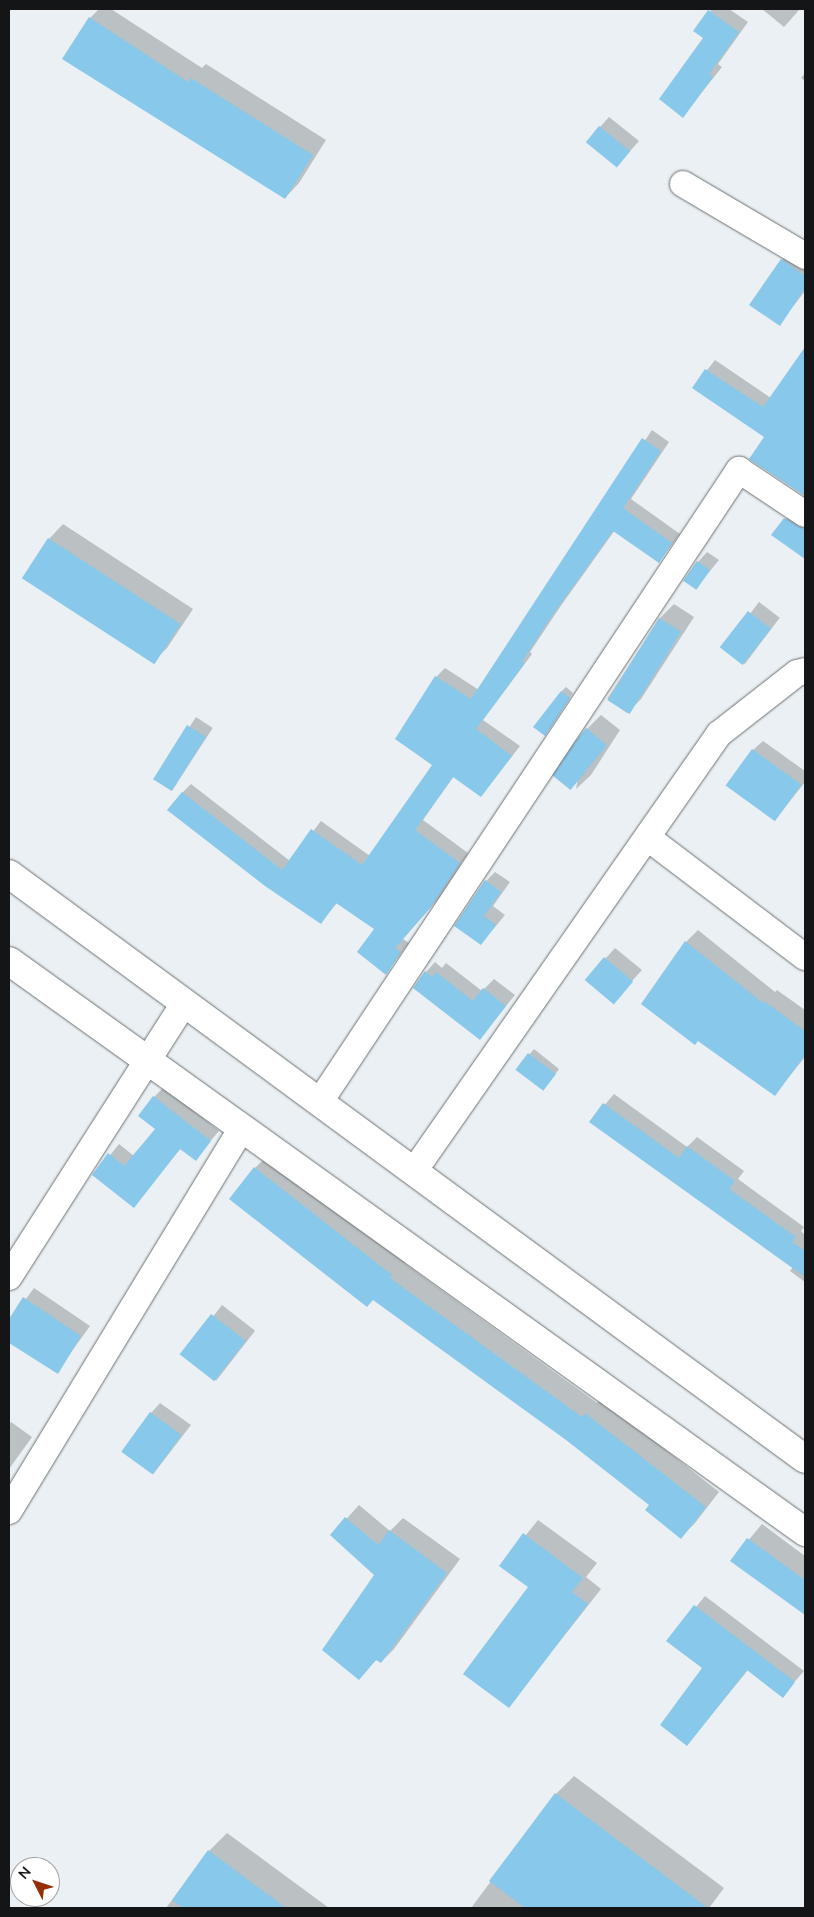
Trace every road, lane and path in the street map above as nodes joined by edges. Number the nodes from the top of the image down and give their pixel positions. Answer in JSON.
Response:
{"nodes":[{"id":1,"x":683,"y":184,"type":"dead end"},
{"id":2,"x":805,"y":256,"type":"edge"},
{"id":3,"x":805,"y":514,"type":"edge"},
{"id":4,"x":805,"y":671,"type":"edge"},
{"id":5,"x":648,"y":838,"type":"junction"},
{"id":6,"x":9,"y":874,"type":"edge"},
{"id":7,"x":805,"y":957,"type":"edge"},
{"id":8,"x":9,"y":961,"type":"edge"},
{"id":9,"x":184,"y":1003,"type":"junction"},
{"id":10,"x":146,"y":1059,"type":"junction"},
{"id":11,"x":319,"y":1103,"type":"junction"},
{"id":12,"x":242,"y":1128,"type":"junction"},
{"id":13,"x":414,"y":1172,"type":"junction"},
{"id":14,"x":9,"y":1277,"type":"edge"},
{"id":15,"x":805,"y":1459,"type":"edge"},
{"id":16,"x":9,"y":1511,"type":"edge"},
{"id":17,"x":805,"y":1532,"type":"edge"}],
"edges":[{"from":1,"to":2,"type":"street"},
{"from":3,"to":11,"type":"street"},
{"from":4,"to":5,"type":"street"},
{"from":5,"to":7,"type":"street"},
{"from":5,"to":13,"type":"street"},
{"from":6,"to":9,"type":"main road"},
{"from":8,"to":10,"type":"main road"},
{"from":9,"to":10,"type":"street"},
{"from":9,"to":11,"type":"main road"},
{"from":10,"to":12,"type":"main road"},
{"from":10,"to":14,"type":"street"},
{"from":11,"to":13,"type":"main road"},
{"from":12,"to":16,"type":"street"},
{"from":12,"to":17,"type":"main road"},
{"from":13,"to":15,"type":"main road"}]}
